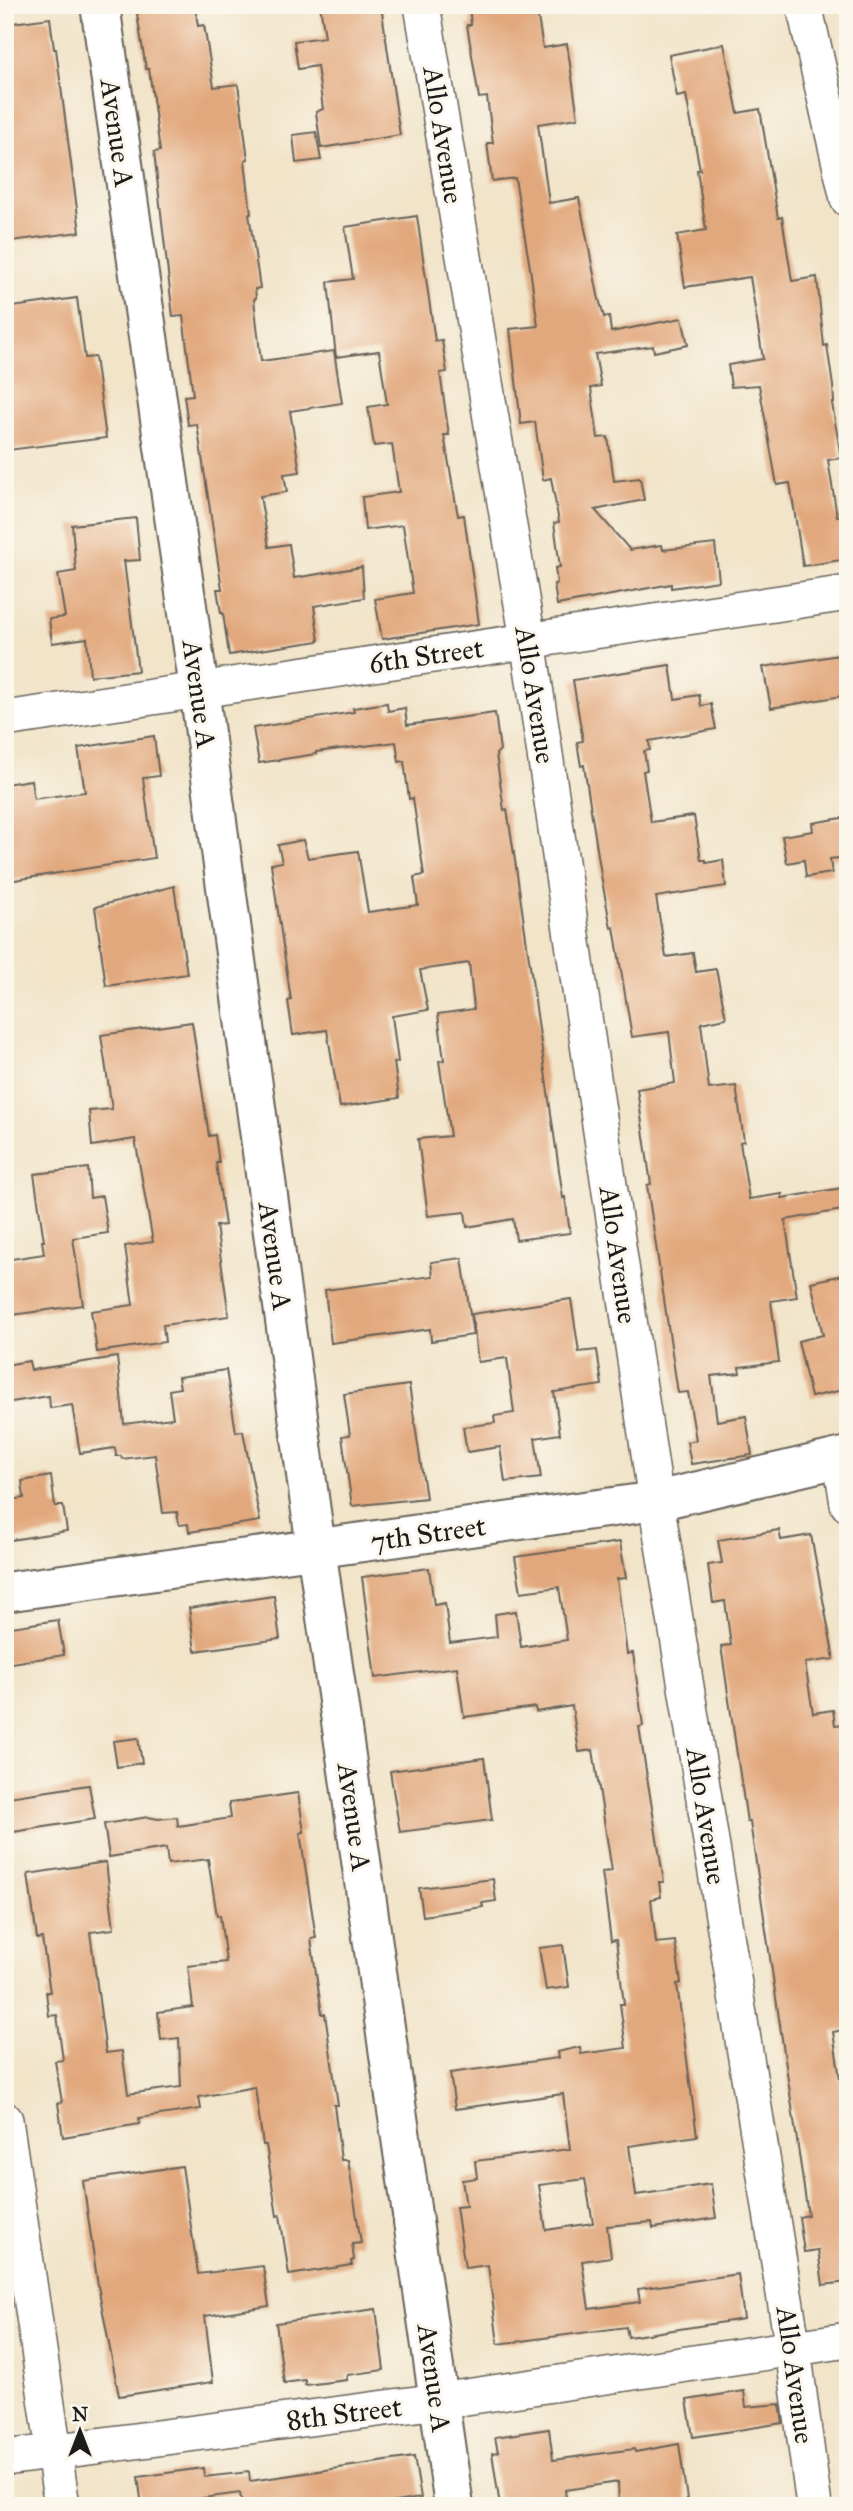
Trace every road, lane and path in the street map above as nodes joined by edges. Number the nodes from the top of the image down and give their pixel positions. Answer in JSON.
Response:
{"nodes":[{"id":1,"x":100,"y":5,"type":"edge"},
{"id":2,"x":422,"y":5,"type":"edge"},
{"id":3,"x":804,"y":5,"type":"edge"},
{"id":4,"x":848,"y":199,"type":"edge"},
{"id":5,"x":848,"y":593,"type":"edge"},
{"id":6,"x":528,"y":640,"type":"junction"},
{"id":7,"x":199,"y":689,"type":"junction"},
{"id":8,"x":5,"y":719,"type":"edge"},
{"id":9,"x":844,"y":1458,"type":"edge"},
{"id":10,"x":656,"y":1501,"type":"junction"},
{"id":11,"x":848,"y":1504,"type":"edge"},
{"id":12,"x":316,"y":1548,"type":"junction"},
{"id":13,"x":5,"y":1592,"type":"edge"},
{"id":14,"x":5,"y":2120,"type":"edge"},
{"id":15,"x":848,"y":2340,"type":"edge"},
{"id":16,"x":793,"y":2349,"type":"junction"},
{"id":17,"x":439,"y":2402,"type":"junction"},
{"id":18,"x":53,"y":2451,"type":"junction"},
{"id":19,"x":5,"y":2458,"type":"edge"},
{"id":20,"x":62,"y":2506,"type":"edge"},
{"id":21,"x":454,"y":2506,"type":"edge"},
{"id":22,"x":814,"y":2506,"type":"edge"}],
"edges":[{"from":1,"to":7,"type":"street","name":"Avenue A"},
{"from":2,"to":6,"type":"street","name":"Allo Avenue"},
{"from":3,"to":4,"type":"street"},
{"from":5,"to":6,"type":"street","name":"6th Street"},
{"from":6,"to":7,"type":"street","name":"6th Street"},
{"from":6,"to":10,"type":"street","name":"Allo Avenue"},
{"from":7,"to":8,"type":"street","name":"6th Street"},
{"from":7,"to":12,"type":"street","name":"Avenue A"},
{"from":9,"to":10,"type":"street","name":"7th Street"},
{"from":9,"to":11,"type":"street"},
{"from":10,"to":12,"type":"street","name":"7th Street"},
{"from":10,"to":16,"type":"street","name":"Allo Avenue"},
{"from":12,"to":13,"type":"street","name":"7th Street"},
{"from":12,"to":17,"type":"street","name":"Avenue A"},
{"from":14,"to":18,"type":"street"},
{"from":15,"to":16,"type":"street","name":"8th Street"},
{"from":16,"to":17,"type":"street","name":"8th Street"},
{"from":16,"to":22,"type":"street","name":"Allo Avenue"},
{"from":17,"to":18,"type":"street","name":"8th Street"},
{"from":17,"to":21,"type":"street","name":"Avenue A"},
{"from":18,"to":19,"type":"street","name":"8th Street"},
{"from":18,"to":20,"type":"street"}]}
